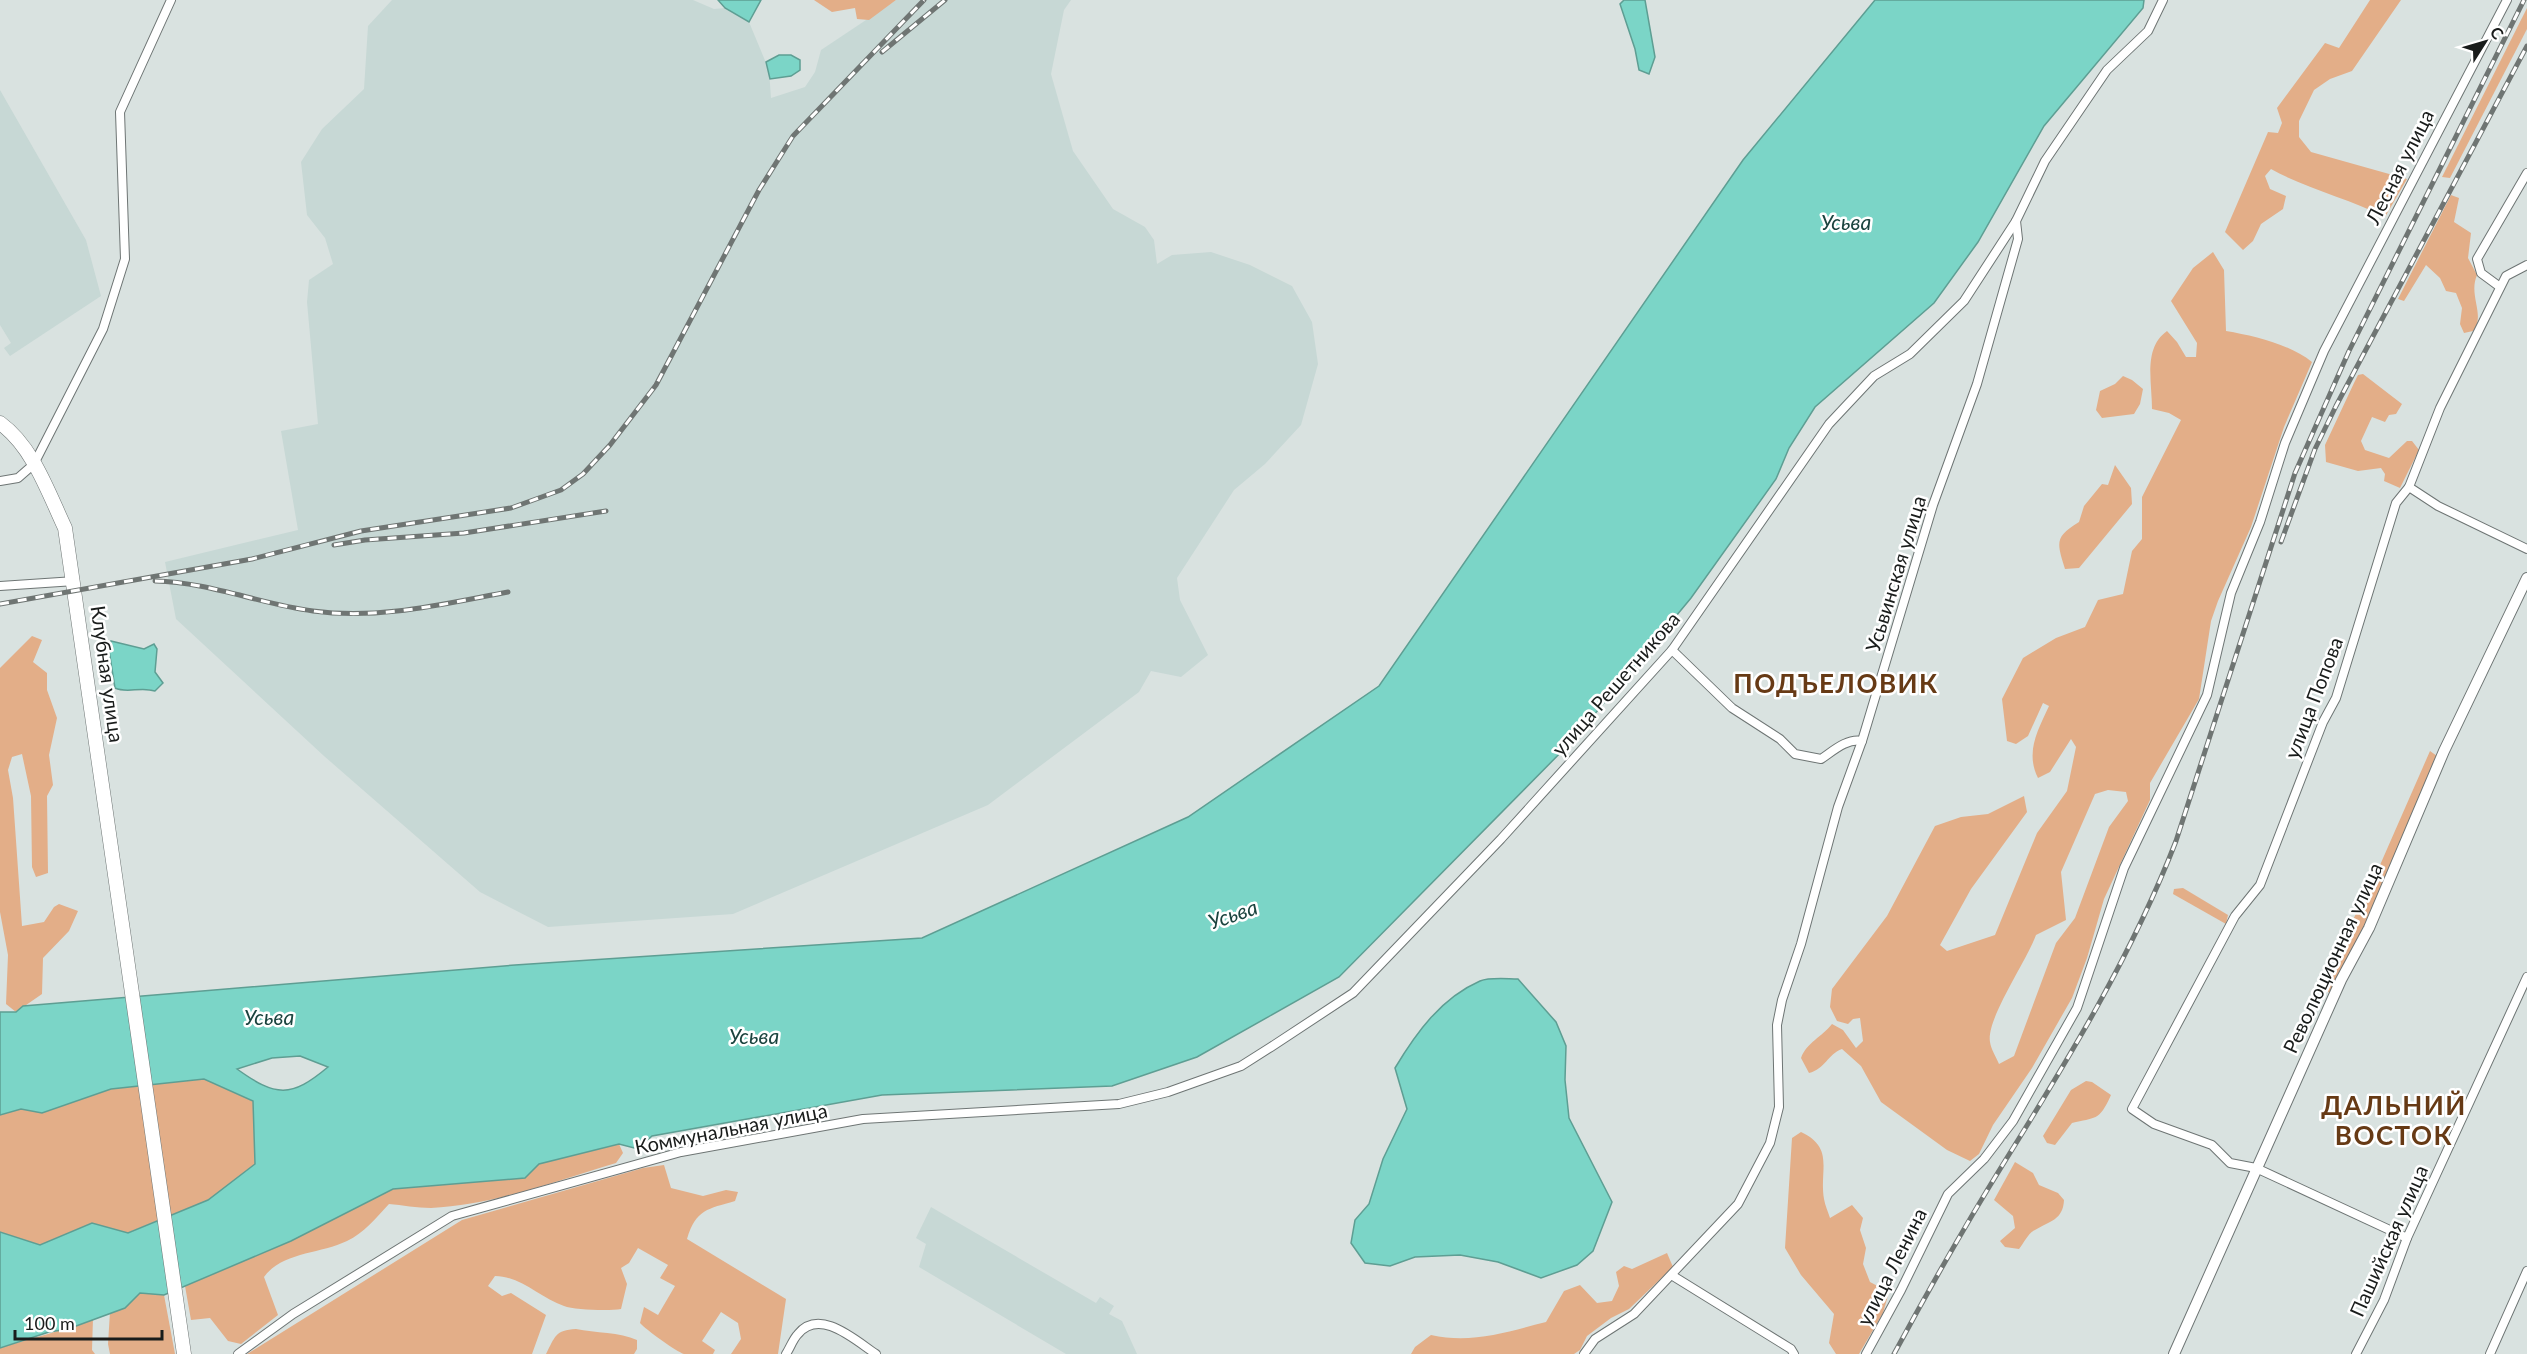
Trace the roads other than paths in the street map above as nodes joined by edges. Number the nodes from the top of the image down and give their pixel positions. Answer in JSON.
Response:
{"nodes":[{"id":1,"x":171,"y":0,"type":"edge"},
{"id":2,"x":2163,"y":0,"type":"edge"},
{"id":3,"x":2508,"y":0,"type":"edge"},
{"id":4,"x":2527,"y":173,"type":"edge"},
{"id":5,"x":2016,"y":221,"type":"junction"},
{"id":6,"x":2527,"y":265,"type":"edge"},
{"id":7,"x":2500,"y":286,"type":"junction"},
{"id":8,"x":0,"y":423,"type":"edge"},
{"id":9,"x":34,"y":464,"type":"junction"},
{"id":10,"x":0,"y":482,"type":"edge"},
{"id":11,"x":2409,"y":487,"type":"junction"},
{"id":12,"x":2527,"y":549,"type":"edge"},
{"id":13,"x":2527,"y":578,"type":"edge"},
{"id":14,"x":75,"y":581,"type":"junction"},
{"id":15,"x":0,"y":586,"type":"edge"},
{"id":16,"x":1672,"y":650,"type":"junction"},
{"id":17,"x":1862,"y":741,"type":"junction"},
{"id":18,"x":2527,"y":977,"type":"edge"},
{"id":19,"x":1168,"y":1092,"type":"joint"},
{"id":20,"x":2256,"y":1168,"type":"junction"},
{"id":21,"x":1948,"y":1194,"type":"joint"},
{"id":22,"x":2407,"y":1238,"type":"junction"},
{"id":23,"x":2527,"y":1271,"type":"edge"},
{"id":24,"x":1673,"y":1276,"type":"junction"},
{"id":25,"x":184,"y":1352,"type":"edge"},
{"id":26,"x":238,"y":1354,"type":"edge"},
{"id":27,"x":786,"y":1354,"type":"edge"},
{"id":28,"x":876,"y":1354,"type":"edge"},
{"id":29,"x":1584,"y":1354,"type":"edge"},
{"id":30,"x":1794,"y":1354,"type":"edge"},
{"id":31,"x":1866,"y":1354,"type":"edge"},
{"id":32,"x":2174,"y":1354,"type":"edge"},
{"id":33,"x":2356,"y":1354,"type":"edge"},
{"id":34,"x":2490,"y":1354,"type":"edge"}],
"edges":[{"from":1,"to":9,"type":"street"},
{"from":2,"to":5,"type":"street","name":"Усьвинская улица"},
{"from":3,"to":21,"type":"street","name":"Лесная улица"},
{"from":4,"to":7,"type":"street"},
{"from":5,"to":16,"type":"street","name":"улица Решетникова"},
{"from":5,"to":17,"type":"street","name":"Усьвинская улица"},
{"from":6,"to":7,"type":"street","name":"улица Попова"},
{"from":7,"to":11,"type":"street","name":"улица Попова"},
{"from":8,"to":9,"type":"main road","name":"Клубная улица"},
{"from":9,"to":10,"type":"street"},
{"from":9,"to":14,"type":"main road","name":"Клубная улица"},
{"from":11,"to":12,"type":"street"},
{"from":11,"to":20,"type":"street","name":"улица Попова"},
{"from":13,"to":20,"type":"street","name":"Революционная улица"},
{"from":14,"to":15,"type":"street"},
{"from":14,"to":25,"type":"main road","name":"Клубная улица"},
{"from":16,"to":17,"type":"street"},
{"from":16,"to":19,"type":"street","name":"улица Решетникова"},
{"from":17,"to":24,"type":"street","name":"Усьвинская улица"},
{"from":18,"to":22,"type":"street","name":"Пашийская улица"},
{"from":19,"to":26,"type":"street","name":"Коммунальная улица"},
{"from":20,"to":22,"type":"street"},
{"from":20,"to":32,"type":"street","name":"Революционная улица"},
{"from":21,"to":31,"type":"street","name":"улица Ленина"},
{"from":22,"to":33,"type":"street","name":"Пашийская улица"},
{"from":23,"to":34,"type":"street"},
{"from":24,"to":29,"type":"street","name":"Усьвинская улица"},
{"from":24,"to":30,"type":"street"},
{"from":27,"to":28,"type":"street"}]}
